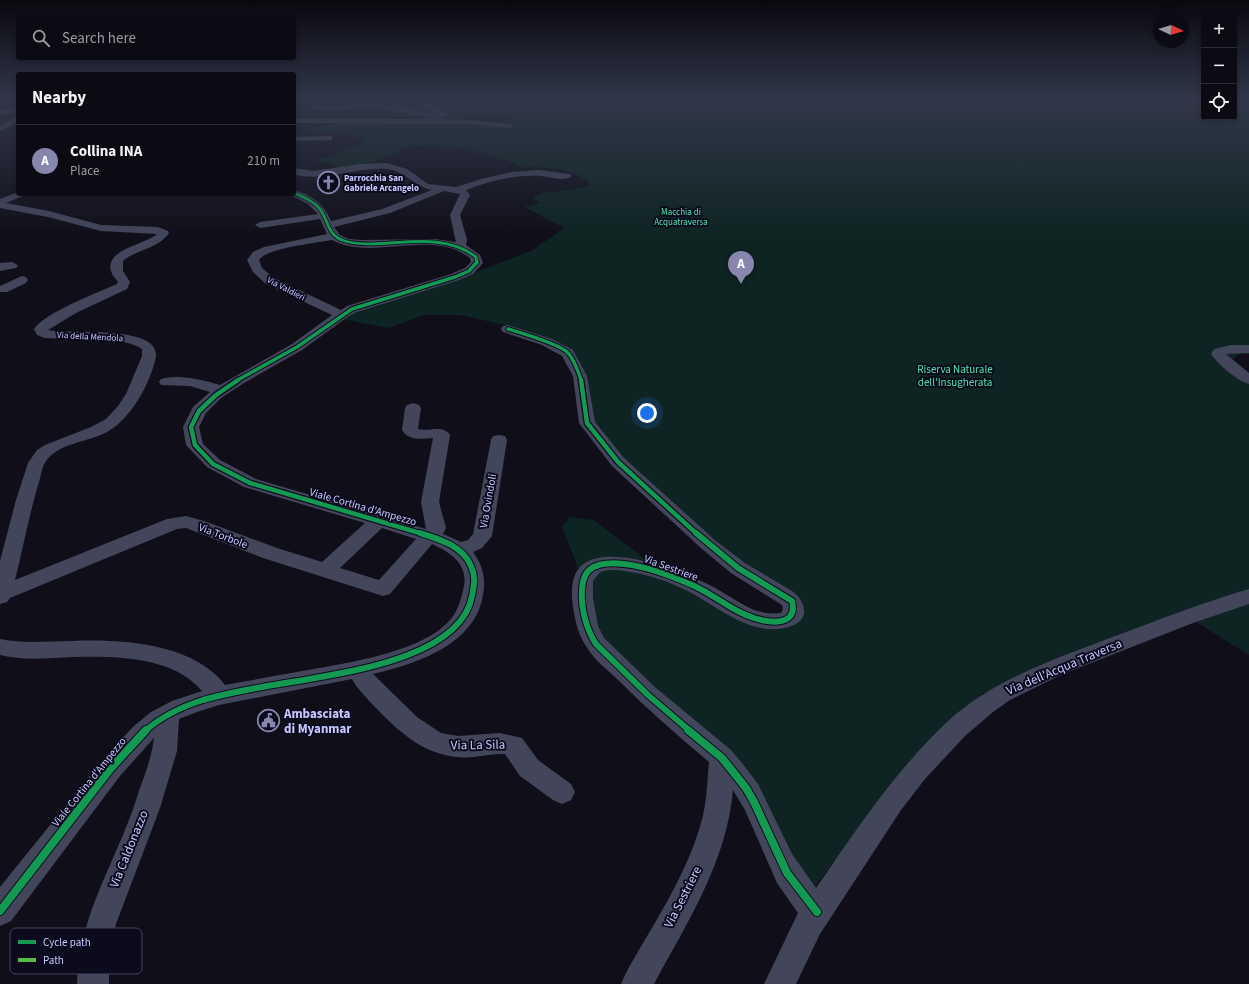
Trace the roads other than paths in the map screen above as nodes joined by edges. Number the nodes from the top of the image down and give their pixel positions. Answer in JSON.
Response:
{"nodes":[{"id":1,"x":296,"y":172,"type":"edge"},
{"id":2,"x":567,"y":176,"type":"dead end"},
{"id":3,"x":442,"y":189,"type":"junction"},
{"id":4,"x":457,"y":190,"type":"junction"},
{"id":5,"x":296,"y":194,"type":"edge"},
{"id":6,"x":16,"y":196,"type":"edge"},
{"id":7,"x":0,"y":202,"type":"edge"},
{"id":8,"x":0,"y":205,"type":"edge"},
{"id":9,"x":260,"y":225,"type":"dead end"},
{"id":10,"x":328,"y":226,"type":"junction"},
{"id":11,"x":460,"y":246,"type":"junction"},
{"id":12,"x":22,"y":280,"type":"dead end"},
{"id":13,"x":1,"y":291,"type":"edge"},
{"id":14,"x":342,"y":315,"type":"junction"},
{"id":15,"x":508,"y":329,"type":"dead end"},
{"id":16,"x":1249,"y":349,"type":"edge"},
{"id":17,"x":1249,"y":380,"type":"edge"},
{"id":18,"x":166,"y":382,"type":"dead end"},
{"id":19,"x":222,"y":390,"type":"junction"},
{"id":20,"x":413,"y":408,"type":"dead end"},
{"id":21,"x":499,"y":440,"type":"dead end"},
{"id":22,"x":377,"y":522,"type":"junction"},
{"id":23,"x":431,"y":537,"type":"junction"},
{"id":24,"x":460,"y":550,"type":"junction"},
{"id":25,"x":325,"y":571,"type":"junction"},
{"id":26,"x":1,"y":595,"type":"edge"},
{"id":27,"x":1245,"y":599,"type":"edge"},
{"id":28,"x":0,"y":647,"type":"edge"},
{"id":29,"x":361,"y":668,"type":"junction"},
{"id":30,"x":219,"y":696,"type":"junction"},
{"id":31,"x":167,"y":715,"type":"junction"},
{"id":32,"x":722,"y":758,"type":"junction"},
{"id":33,"x":562,"y":792,"type":"dead end"},
{"id":34,"x":0,"y":910,"type":"edge"},
{"id":35,"x":817,"y":912,"type":"junction"},
{"id":36,"x":100,"y":928,"type":"edge"},
{"id":37,"x":637,"y":984,"type":"edge"},
{"id":38,"x":780,"y":984,"type":"edge"}],
"edges":[{"from":1,"to":3,"type":"street"},
{"from":2,"to":4,"type":"street"},
{"from":3,"to":4,"type":"street"},
{"from":3,"to":10,"type":"street"},
{"from":4,"to":11,"type":"street"},
{"from":5,"to":10,"type":"street"},
{"from":6,"to":7,"type":"street"},
{"from":8,"to":26,"type":"street","name":"Via della Mendola"},
{"from":9,"to":10,"type":"street"},
{"from":10,"to":11,"type":"street","name":"Viale Cortina d'Ampezzo"},
{"from":10,"to":14,"type":"street","name":"Via Valdieri"},
{"from":11,"to":14,"type":"street","name":"Viale Cortina d'Ampezzo"},
{"from":12,"to":13,"type":"street"},
{"from":14,"to":19,"type":"street","name":"Viale Cortina d'Ampezzo"},
{"from":15,"to":32,"type":"street","name":"Via Sestriere"},
{"from":16,"to":17,"type":"street"},
{"from":18,"to":19,"type":"street"},
{"from":19,"to":22,"type":"street","name":"Viale Cortina d'Ampezzo"},
{"from":20,"to":23,"type":"street"},
{"from":21,"to":24,"type":"street","name":"Via Ovindoli"},
{"from":22,"to":23,"type":"street","name":"Viale Cortina d'Ampezzo"},
{"from":22,"to":25,"type":"street"},
{"from":23,"to":24,"type":"street","name":"Viale Cortina d'Ampezzo"},
{"from":23,"to":25,"type":"street","name":"Via Torbole"},
{"from":24,"to":29,"type":"street","name":"Viale Cortina d'Ampezzo"},
{"from":25,"to":26,"type":"street","name":"Via Torbole"},
{"from":27,"to":35,"type":"street","name":"Via dell'Acqua Traversa"},
{"from":28,"to":30,"type":"street"},
{"from":29,"to":30,"type":"street","name":"Viale Cortina d'Ampezzo"},
{"from":29,"to":33,"type":"street","name":"Via La Sila"},
{"from":30,"to":31,"type":"street","name":"Viale Cortina d'Ampezzo"},
{"from":31,"to":34,"type":"street","name":"Viale Cortina d'Ampezzo"},
{"from":31,"to":36,"type":"street","name":"Via Caldonazzo"},
{"from":32,"to":35,"type":"street","name":"Via Sestriere"},
{"from":32,"to":37,"type":"street","name":"Via Sestriere"},
{"from":35,"to":38,"type":"street","name":"Via dell'Acqua Traversa"}]}
